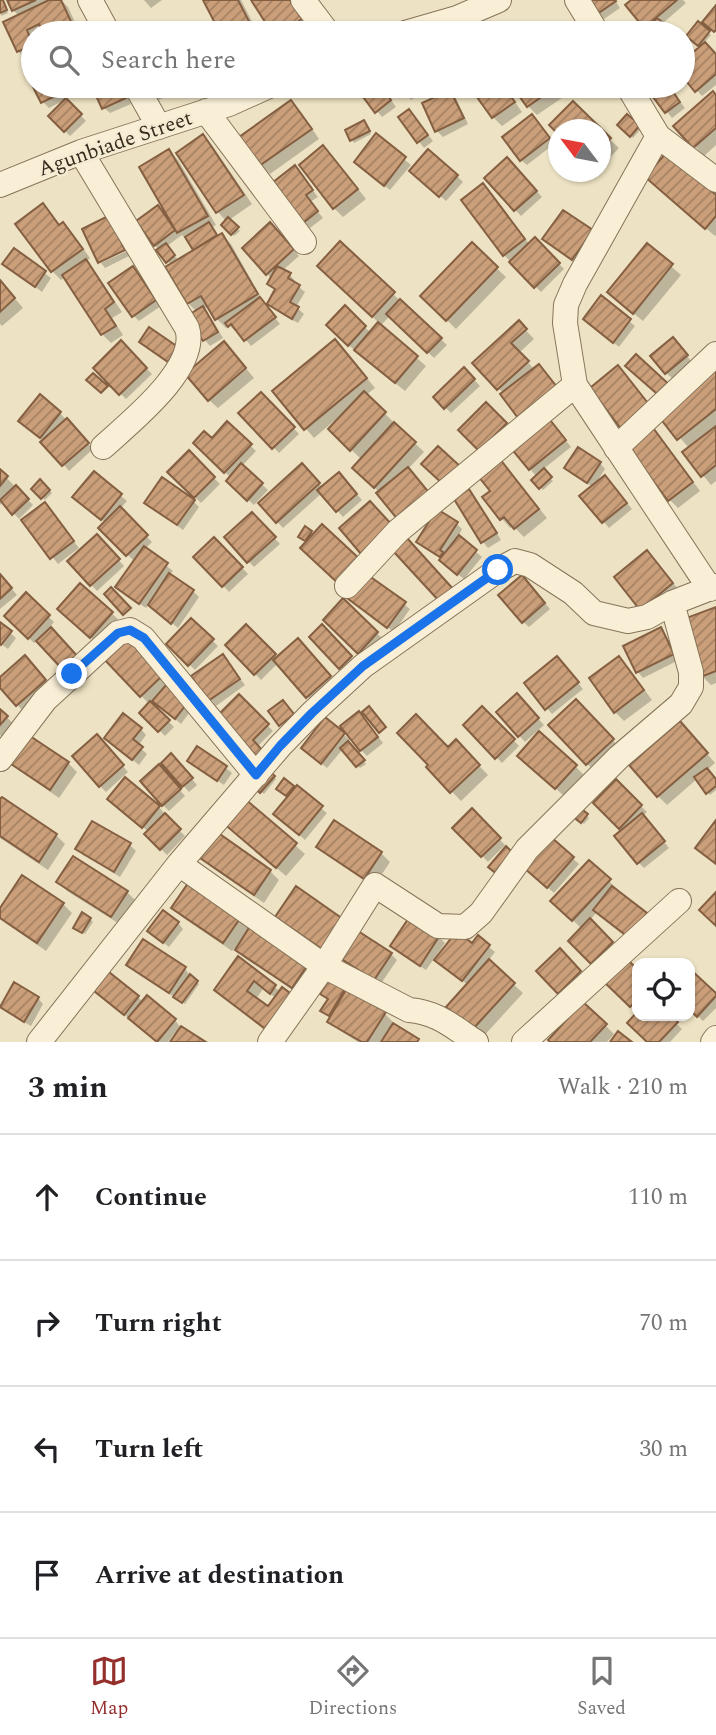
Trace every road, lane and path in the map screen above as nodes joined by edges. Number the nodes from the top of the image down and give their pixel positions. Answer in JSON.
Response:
{"nodes":[{"id":1,"x":90,"y":0,"type":"edge"},
{"id":2,"x":303,"y":0,"type":"edge"},
{"id":3,"x":499,"y":0,"type":"edge"},
{"id":4,"x":577,"y":0,"type":"edge"},
{"id":5,"x":101,"y":21,"type":"edge"},
{"id":6,"x":319,"y":21,"type":"edge"},
{"id":7,"x":447,"y":21,"type":"edge"},
{"id":8,"x":590,"y":21,"type":"edge"},
{"id":9,"x":143,"y":98,"type":"edge"},
{"id":10,"x":242,"y":98,"type":"edge"},
{"id":11,"x":635,"y":98,"type":"edge"},
{"id":12,"x":206,"y":111,"type":"junction"},
{"id":13,"x":159,"y":127,"type":"junction"},
{"id":14,"x":658,"y":136,"type":"junction"},
{"id":15,"x":81,"y":152,"type":"junction"},
{"id":16,"x":716,"y":180,"type":"edge"},
{"id":17,"x":0,"y":185,"type":"edge"},
{"id":18,"x":304,"y":242,"type":"dead end"},
{"id":19,"x":715,"y":357,"type":"edge"},
{"id":20,"x":575,"y":385,"type":"junction"},
{"id":21,"x":103,"y":447,"type":"dead end"},
{"id":22,"x":616,"y":448,"type":"junction"},
{"id":23,"x":347,"y":586,"type":"dead end"},
{"id":24,"x":713,"y":587,"type":"edge"},
{"id":25,"x":672,"y":603,"type":"junction"},
{"id":26,"x":0,"y":759,"type":"edge"},
{"id":27,"x":256,"y":775,"type":"junction"},
{"id":28,"x":179,"y":864,"type":"junction"},
{"id":29,"x":679,"y":901,"type":"dead end"},
{"id":30,"x":324,"y":966,"type":"junction"},
{"id":31,"x":39,"y":1042,"type":"edge"},
{"id":32,"x":270,"y":1042,"type":"edge"},
{"id":33,"x":476,"y":1042,"type":"edge"},
{"id":34,"x":524,"y":1042,"type":"edge"}],
"edges":[{"from":1,"to":5,"type":"street"},
{"from":2,"to":6,"type":"street"},
{"from":3,"to":7,"type":"street"},
{"from":4,"to":8,"type":"street"},
{"from":9,"to":13,"type":"street"},
{"from":10,"to":12,"type":"street","name":"Agunbiade Street"},
{"from":11,"to":14,"type":"street"},
{"from":12,"to":13,"type":"street","name":"Agunbiade Street"},
{"from":12,"to":18,"type":"street"},
{"from":13,"to":15,"type":"street","name":"Agunbiade Street"},
{"from":14,"to":16,"type":"street"},
{"from":14,"to":20,"type":"street"},
{"from":15,"to":17,"type":"street","name":"Agunbiade Street"},
{"from":15,"to":21,"type":"street"},
{"from":19,"to":22,"type":"street"},
{"from":20,"to":22,"type":"street"},
{"from":20,"to":23,"type":"street"},
{"from":22,"to":24,"type":"street"},
{"from":24,"to":25,"type":"street"},
{"from":25,"to":27,"type":"street"},
{"from":25,"to":30,"type":"street"},
{"from":26,"to":27,"type":"street"},
{"from":27,"to":28,"type":"street"},
{"from":28,"to":30,"type":"street"},
{"from":28,"to":31,"type":"street"},
{"from":29,"to":34,"type":"street"},
{"from":30,"to":32,"type":"street"},
{"from":30,"to":33,"type":"street"}]}
